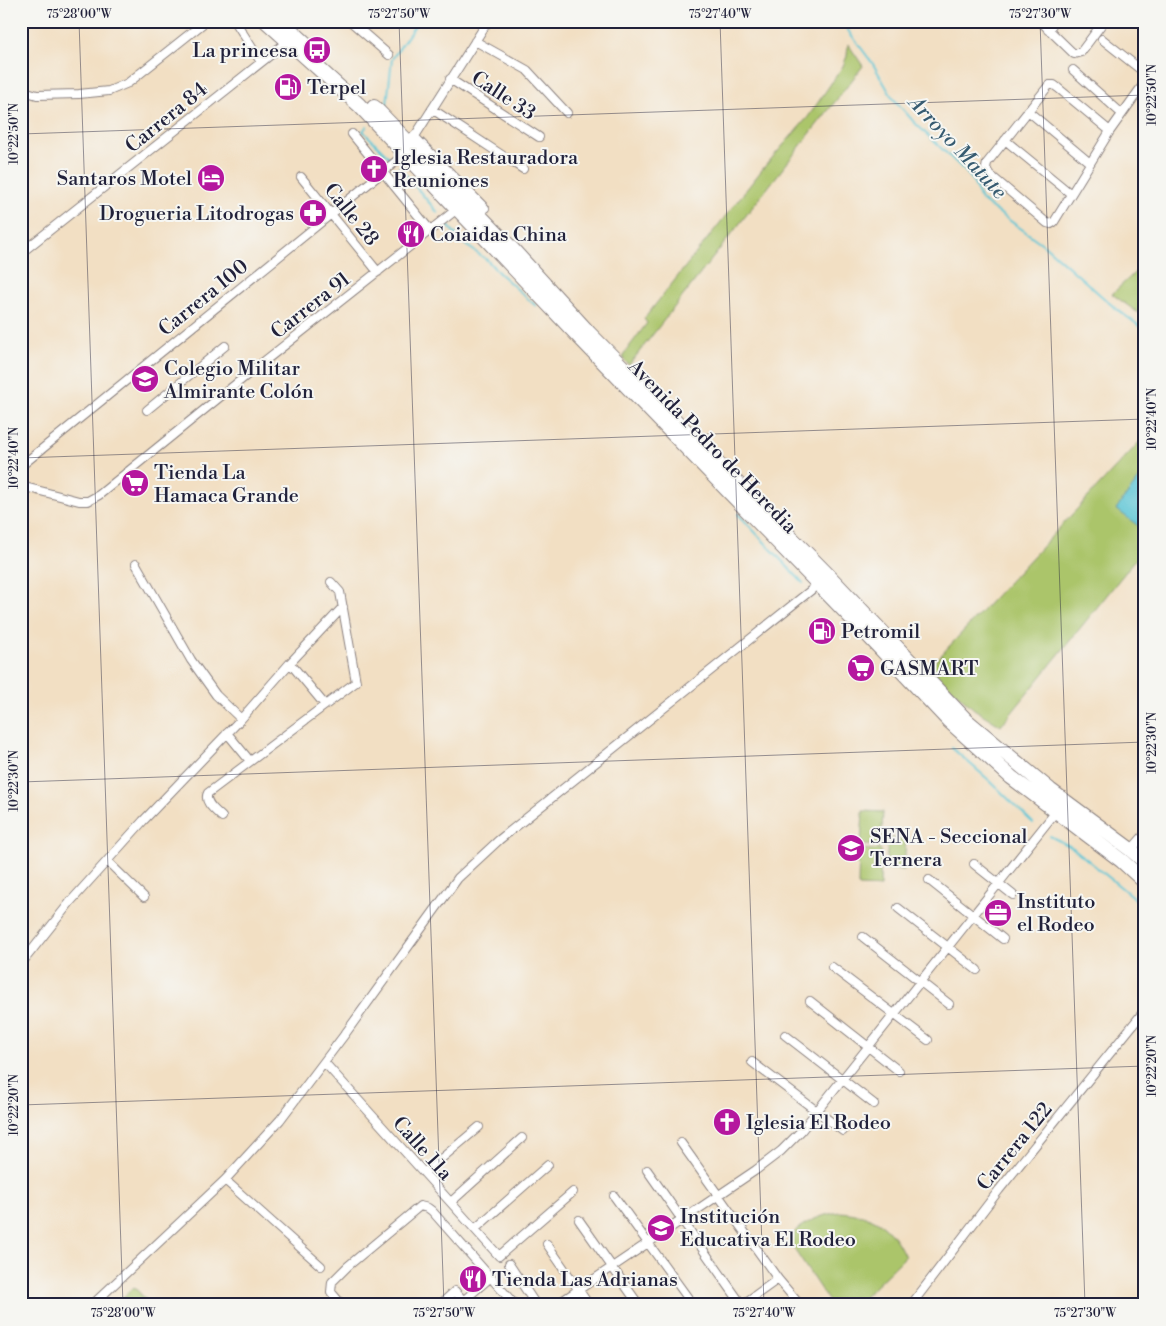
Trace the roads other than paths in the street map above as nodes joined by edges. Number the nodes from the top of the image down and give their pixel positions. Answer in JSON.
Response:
{"nodes":[{"id":1,"x":206,"y":21,"type":"edge"},
{"id":2,"x":235,"y":21,"type":"edge"},
{"id":3,"x":266,"y":21,"type":"edge"},
{"id":4,"x":350,"y":21,"type":"edge"},
{"id":5,"x":488,"y":21,"type":"edge"},
{"id":6,"x":1040,"y":21,"type":"edge"},
{"id":7,"x":1055,"y":21,"type":"edge"},
{"id":8,"x":1104,"y":21,"type":"edge"},
{"id":9,"x":1139,"y":21,"type":"edge"},
{"id":10,"x":283,"y":22,"type":"edge"},
{"id":11,"x":1145,"y":26,"type":"edge"},
{"id":12,"x":1048,"y":30,"type":"junction"},
{"id":13,"x":1102,"y":39,"type":"dead end"},
{"id":14,"x":288,"y":41,"type":"junction"},
{"id":15,"x":475,"y":41,"type":"junction"},
{"id":16,"x":389,"y":55,"type":"dead end"},
{"id":17,"x":260,"y":62,"type":"junction"},
{"id":18,"x":1073,"y":70,"type":"dead end"},
{"id":19,"x":1145,"y":74,"type":"edge"},
{"id":20,"x":450,"y":79,"type":"junction"},
{"id":21,"x":1144,"y":83,"type":"edge"},
{"id":22,"x":21,"y":90,"type":"edge"},
{"id":23,"x":432,"y":109,"type":"junction"},
{"id":24,"x":1028,"y":111,"type":"junction"},
{"id":25,"x":567,"y":113,"type":"dead end"},
{"id":26,"x":1122,"y":113,"type":"junction"},
{"id":27,"x":1110,"y":131,"type":"junction"},
{"id":28,"x":352,"y":134,"type":"dead end"},
{"id":29,"x":539,"y":137,"type":"dead end"},
{"id":30,"x":1005,"y":140,"type":"junction"},
{"id":31,"x":410,"y":145,"type":"junction"},
{"id":32,"x":1090,"y":163,"type":"junction"},
{"id":33,"x":523,"y":169,"type":"dead end"},
{"id":34,"x":383,"y":171,"type":"junction"},
{"id":35,"x":301,"y":177,"type":"dead end"},
{"id":36,"x":1071,"y":194,"type":"junction"},
{"id":37,"x":484,"y":208,"type":"dead end"},
{"id":38,"x":457,"y":209,"type":"junction"},
{"id":39,"x":331,"y":214,"type":"junction"},
{"id":40,"x":430,"y":230,"type":"junction"},
{"id":41,"x":21,"y":253,"type":"edge"},
{"id":42,"x":378,"y":272,"type":"junction"},
{"id":43,"x":224,"y":346,"type":"dead end"},
{"id":44,"x":147,"y":410,"type":"dead end"},
{"id":45,"x":21,"y":466,"type":"edge"},
{"id":46,"x":21,"y":486,"type":"edge"},
{"id":47,"x":136,"y":564,"type":"dead end"},
{"id":48,"x":824,"y":580,"type":"junction"},
{"id":49,"x":331,"y":582,"type":"dead end"},
{"id":50,"x":344,"y":607,"type":"junction"},
{"id":51,"x":290,"y":663,"type":"junction"},
{"id":52,"x":325,"y":704,"type":"junction"},
{"id":53,"x":241,"y":719,"type":"junction"},
{"id":54,"x":227,"y":733,"type":"junction"},
{"id":55,"x":250,"y":761,"type":"junction"},
{"id":56,"x":1064,"y":801,"type":"junction"},
{"id":57,"x":1055,"y":812,"type":"junction"},
{"id":58,"x":222,"y":817,"type":"dead end"},
{"id":59,"x":1145,"y":834,"type":"edge"},
{"id":60,"x":1131,"y":850,"type":"junction"},
{"id":61,"x":107,"y":861,"type":"junction"},
{"id":62,"x":1145,"y":862,"type":"edge"},
{"id":63,"x":974,"y":864,"type":"dead end"},
{"id":64,"x":929,"y":880,"type":"dead end"},
{"id":65,"x":1145,"y":882,"type":"edge"},
{"id":66,"x":998,"y":884,"type":"junction"},
{"id":67,"x":1013,"y":895,"type":"dead end"},
{"id":68,"x":144,"y":897,"type":"dead end"},
{"id":69,"x":898,"y":908,"type":"dead end"},
{"id":70,"x":973,"y":916,"type":"junction"},
{"id":71,"x":863,"y":936,"type":"dead end"},
{"id":72,"x":1003,"y":939,"type":"dead end"},
{"id":73,"x":948,"y":947,"type":"junction"},
{"id":74,"x":21,"y":964,"type":"edge"},
{"id":75,"x":832,"y":967,"type":"dead end"},
{"id":76,"x":977,"y":970,"type":"dead end"},
{"id":77,"x":921,"y":981,"type":"junction"},
{"id":78,"x":810,"y":1002,"type":"dead end"},
{"id":79,"x":950,"y":1004,"type":"dead end"},
{"id":80,"x":1145,"y":1010,"type":"edge"},
{"id":81,"x":894,"y":1015,"type":"junction"},
{"id":82,"x":785,"y":1035,"type":"dead end"},
{"id":83,"x":928,"y":1040,"type":"dead end"},
{"id":84,"x":869,"y":1047,"type":"junction"},
{"id":85,"x":324,"y":1062,"type":"junction"},
{"id":86,"x":752,"y":1062,"type":"dead end"},
{"id":87,"x":899,"y":1071,"type":"dead end"},
{"id":88,"x":844,"y":1079,"type":"junction"},
{"id":89,"x":874,"y":1104,"type":"dead end"},
{"id":90,"x":818,"y":1111,"type":"junction"},
{"id":91,"x":479,"y":1127,"type":"dead end"},
{"id":92,"x":844,"y":1131,"type":"dead end"},
{"id":93,"x":522,"y":1138,"type":"dead end"},
{"id":94,"x":681,"y":1143,"type":"dead end"},
{"id":95,"x":548,"y":1165,"type":"dead end"},
{"id":96,"x":647,"y":1170,"type":"dead end"},
{"id":97,"x":424,"y":1173,"type":"junction"},
{"id":98,"x":225,"y":1180,"type":"junction"},
{"id":99,"x":573,"y":1192,"type":"dead end"},
{"id":100,"x":719,"y":1195,"type":"junction"},
{"id":101,"x":614,"y":1196,"type":"dead end"},
{"id":102,"x":451,"y":1202,"type":"junction"},
{"id":103,"x":579,"y":1220,"type":"dead end"},
{"id":104,"x":682,"y":1220,"type":"junction"},
{"id":105,"x":474,"y":1229,"type":"junction"},
{"id":106,"x":648,"y":1243,"type":"junction"},
{"id":107,"x":547,"y":1244,"type":"dead end"},
{"id":108,"x":509,"y":1264,"type":"dead end"},
{"id":109,"x":321,"y":1266,"type":"dead end"},
{"id":110,"x":612,"y":1267,"type":"junction"},
{"id":111,"x":491,"y":1277,"type":"junction"},
{"id":112,"x":778,"y":1279,"type":"junction"},
{"id":113,"x":578,"y":1290,"type":"junction"},
{"id":114,"x":465,"y":1303,"type":"edge"},
{"id":115,"x":558,"y":1304,"type":"edge"},
{"id":116,"x":92,"y":1305,"type":"edge"},
{"id":117,"x":342,"y":1305,"type":"edge"},
{"id":118,"x":440,"y":1305,"type":"edge"},
{"id":119,"x":515,"y":1305,"type":"edge"},
{"id":120,"x":536,"y":1305,"type":"edge"},
{"id":121,"x":589,"y":1305,"type":"edge"},
{"id":122,"x":639,"y":1305,"type":"edge"},
{"id":123,"x":693,"y":1305,"type":"edge"},
{"id":124,"x":800,"y":1305,"type":"edge"},
{"id":125,"x":911,"y":1305,"type":"edge"}],
"edges":[{"from":1,"to":22,"type":"street"},
{"from":2,"to":17,"type":"street"},
{"from":3,"to":14,"type":"highway","name":"Avenida Pedro de Heredia"},
{"from":4,"to":16,"type":"street"},
{"from":5,"to":15,"type":"street","name":"Carrera 100"},
{"from":6,"to":12,"type":"street"},
{"from":7,"to":12,"type":"street"},
{"from":8,"to":12,"type":"street"},
{"from":9,"to":11,"type":"street"},
{"from":10,"to":31,"type":"highway","name":"Avenida Pedro de Heredia"},
{"from":13,"to":19,"type":"street"},
{"from":14,"to":17,"type":"street","name":"Carrera 84"},
{"from":14,"to":31,"type":"highway","name":"Avenida Pedro de Heredia"},
{"from":15,"to":20,"type":"street","name":"Carrera 100"},
{"from":15,"to":25,"type":"street","name":"Calle 33"},
{"from":17,"to":41,"type":"street","name":"Carrera 84"},
{"from":18,"to":26,"type":"street"},
{"from":20,"to":23,"type":"street","name":"Carrera 100"},
{"from":20,"to":29,"type":"street","name":"Calle 33"},
{"from":21,"to":26,"type":"street"},
{"from":23,"to":31,"type":"street","name":"Carrera 100"},
{"from":23,"to":33,"type":"street"},
{"from":24,"to":27,"type":"street"},
{"from":24,"to":30,"type":"street"},
{"from":24,"to":32,"type":"street"},
{"from":26,"to":27,"type":"street"},
{"from":27,"to":32,"type":"street"},
{"from":28,"to":34,"type":"street"},
{"from":30,"to":36,"type":"street"},
{"from":30,"to":36,"type":"street"},
{"from":31,"to":34,"type":"street","name":"Carrera 100"},
{"from":31,"to":37,"type":"street"},
{"from":31,"to":38,"type":"highway","name":"Avenida Pedro de Heredia"},
{"from":31,"to":48,"type":"highway","name":"Avenida Pedro de Heredia"},
{"from":32,"to":36,"type":"street"},
{"from":34,"to":39,"type":"street","name":"Carrera 100"},
{"from":34,"to":40,"type":"street"},
{"from":35,"to":39,"type":"street","name":"Calle 28"},
{"from":38,"to":40,"type":"street","name":"Carrera 91"},
{"from":38,"to":48,"type":"highway","name":"Avenida Pedro de Heredia"},
{"from":39,"to":42,"type":"street","name":"Calle 28"},
{"from":39,"to":45,"type":"street","name":"Carrera 100"},
{"from":40,"to":42,"type":"street","name":"Carrera 91"},
{"from":42,"to":46,"type":"street","name":"Carrera 91"},
{"from":43,"to":44,"type":"street"},
{"from":47,"to":53,"type":"street"},
{"from":48,"to":56,"type":"highway","name":"Avenida Pedro de Heredia"},
{"from":48,"to":57,"type":"highway","name":"Avenida Pedro de Heredia"},
{"from":48,"to":85,"type":"street"},
{"from":49,"to":50,"type":"street"},
{"from":50,"to":51,"type":"street"},
{"from":50,"to":52,"type":"street"},
{"from":51,"to":52,"type":"street"},
{"from":51,"to":53,"type":"street"},
{"from":52,"to":55,"type":"street"},
{"from":53,"to":54,"type":"street"},
{"from":54,"to":55,"type":"street"},
{"from":54,"to":61,"type":"street"},
{"from":55,"to":58,"type":"street"},
{"from":56,"to":57,"type":"street"},
{"from":56,"to":60,"type":"highway","name":"Avenida Pedro de Heredia"},
{"from":57,"to":65,"type":"highway","name":"Avenida Pedro de Heredia"},
{"from":57,"to":66,"type":"street"},
{"from":59,"to":60,"type":"street"},
{"from":60,"to":62,"type":"highway","name":"Avenida Pedro de Heredia"},
{"from":61,"to":68,"type":"street"},
{"from":61,"to":74,"type":"street"},
{"from":63,"to":66,"type":"street"},
{"from":64,"to":70,"type":"street"},
{"from":66,"to":67,"type":"street"},
{"from":66,"to":70,"type":"street"},
{"from":69,"to":73,"type":"street"},
{"from":70,"to":72,"type":"street"},
{"from":70,"to":73,"type":"street"},
{"from":71,"to":77,"type":"street"},
{"from":73,"to":76,"type":"street"},
{"from":73,"to":77,"type":"street"},
{"from":75,"to":81,"type":"street"},
{"from":77,"to":79,"type":"street"},
{"from":77,"to":81,"type":"street"},
{"from":78,"to":84,"type":"street"},
{"from":80,"to":125,"type":"street","name":"Carrera 122"},
{"from":81,"to":83,"type":"street"},
{"from":81,"to":84,"type":"street"},
{"from":82,"to":88,"type":"street"},
{"from":84,"to":87,"type":"street"},
{"from":84,"to":88,"type":"street"},
{"from":85,"to":97,"type":"street","name":"Calle 11a"},
{"from":85,"to":98,"type":"street"},
{"from":86,"to":90,"type":"street"},
{"from":88,"to":89,"type":"street"},
{"from":88,"to":90,"type":"street"},
{"from":90,"to":92,"type":"street"},
{"from":90,"to":100,"type":"street"},
{"from":91,"to":97,"type":"street"},
{"from":93,"to":102,"type":"street"},
{"from":94,"to":100,"type":"street"},
{"from":95,"to":105,"type":"street"},
{"from":96,"to":104,"type":"street"},
{"from":97,"to":102,"type":"street","name":"Calle 11a"},
{"from":98,"to":109,"type":"street"},
{"from":98,"to":116,"type":"street"},
{"from":99,"to":105,"type":"street","name":"Calle 11a"},
{"from":100,"to":104,"type":"street"},
{"from":100,"to":112,"type":"street"},
{"from":101,"to":106,"type":"street"},
{"from":102,"to":105,"type":"street","name":"Calle 11a"},
{"from":103,"to":110,"type":"street"},
{"from":104,"to":106,"type":"street"},
{"from":104,"to":112,"type":"street"},
{"from":106,"to":110,"type":"street"},
{"from":106,"to":123,"type":"street"},
{"from":107,"to":113,"type":"street"},
{"from":108,"to":120,"type":"street"},
{"from":110,"to":113,"type":"street"},
{"from":110,"to":122,"type":"street"},
{"from":111,"to":114,"type":"street"},
{"from":111,"to":117,"type":"street"},
{"from":111,"to":119,"type":"street"},
{"from":112,"to":124,"type":"street"},
{"from":113,"to":115,"type":"street"},
{"from":113,"to":121,"type":"street"},
{"from":114,"to":118,"type":"street"}]}
